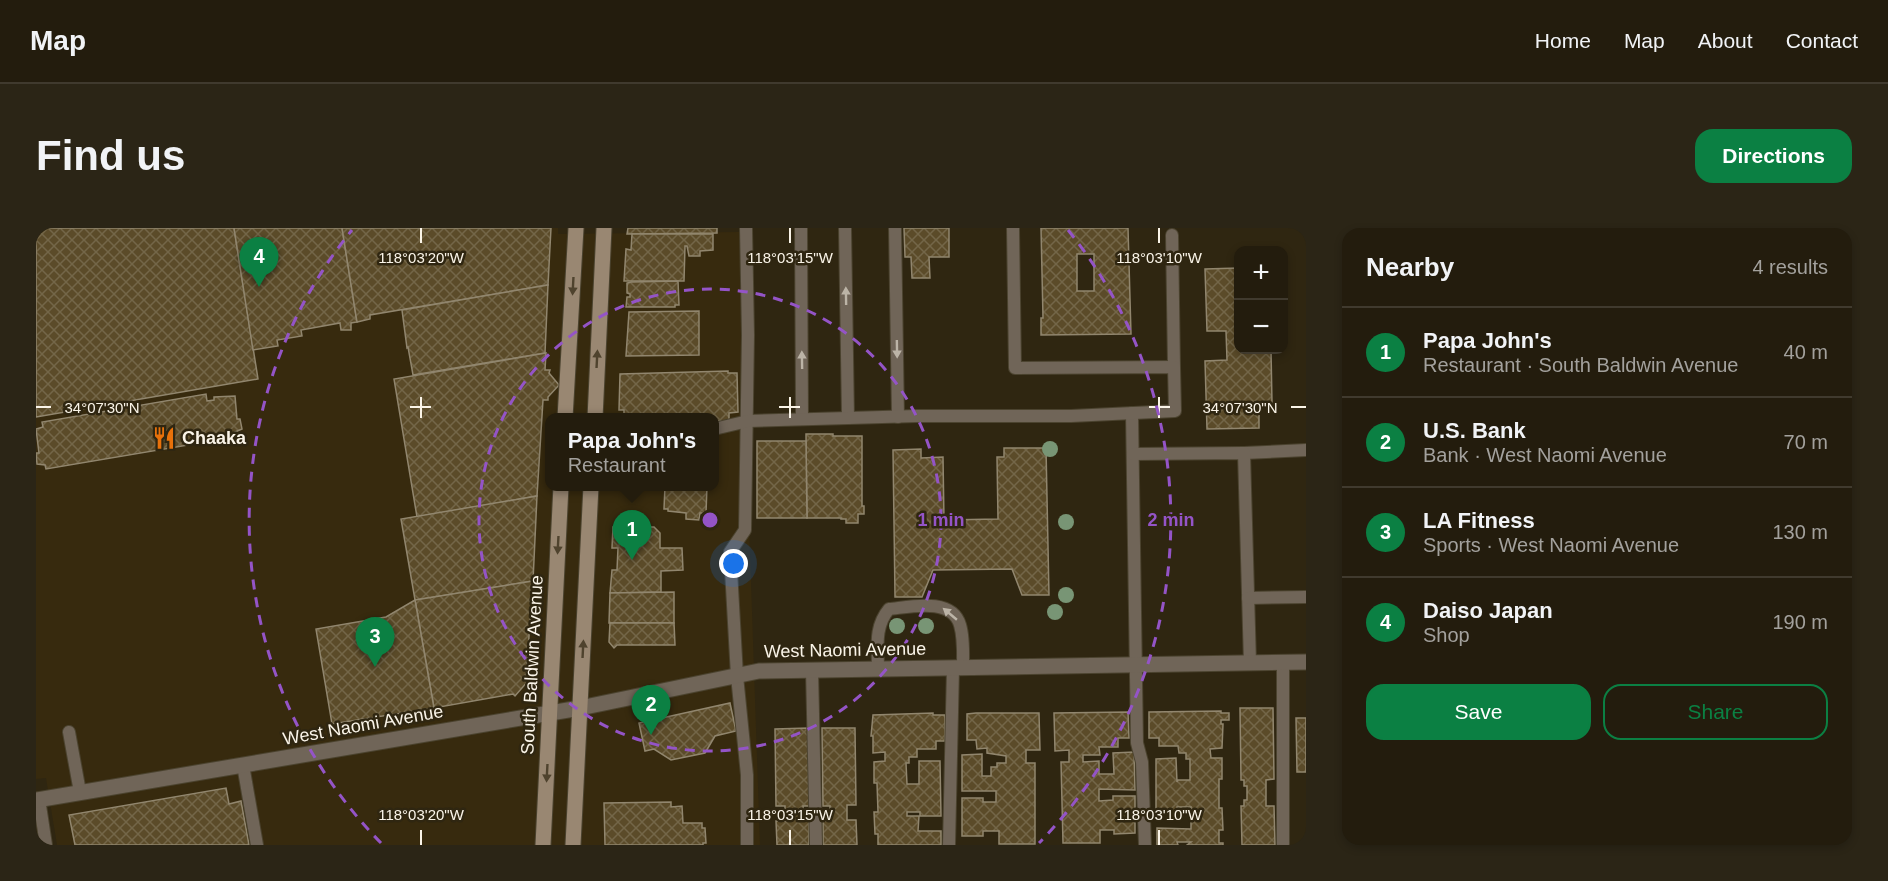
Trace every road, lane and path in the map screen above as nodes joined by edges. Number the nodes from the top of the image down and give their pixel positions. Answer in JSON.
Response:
{"nodes":[{"id":1,"x":576,"y":228,"type":"edge"},
{"id":2,"x":604,"y":228,"type":"edge"},
{"id":3,"x":746,"y":228,"type":"edge"},
{"id":4,"x":801,"y":228,"type":"edge"},
{"id":5,"x":845,"y":228,"type":"edge"},
{"id":6,"x":895,"y":228,"type":"edge"},
{"id":7,"x":1013,"y":228,"type":"edge"},
{"id":8,"x":1172,"y":235,"type":"dead end"},
{"id":9,"x":1174,"y":367,"type":"junction"},
{"id":10,"x":565,"y":413,"type":"edge"},
{"id":11,"x":594,"y":413,"type":"edge"},
{"id":12,"x":1132,"y":413,"type":"junction"},
{"id":13,"x":848,"y":417,"type":"junction"},
{"id":14,"x":898,"y":417,"type":"junction"},
{"id":15,"x":802,"y":419,"type":"junction"},
{"id":16,"x":748,"y":421,"type":"junction"},
{"id":17,"x":719,"y":428,"type":"edge"},
{"id":18,"x":1306,"y":450,"type":"edge"},
{"id":19,"x":1244,"y":453,"type":"junction"},
{"id":20,"x":1133,"y":454,"type":"junction"},
{"id":21,"x":561,"y":491,"type":"edge"},
{"id":22,"x":591,"y":491,"type":"edge"},
{"id":23,"x":1306,"y":597,"type":"edge"},
{"id":24,"x":1248,"y":598,"type":"junction"},
{"id":25,"x":1283,"y":662,"type":"junction"},
{"id":26,"x":1306,"y":662,"type":"edge"},
{"id":27,"x":1250,"y":663,"type":"junction"},
{"id":28,"x":1136,"y":665,"type":"junction"},
{"id":29,"x":958,"y":668,"type":"junction"},
{"id":30,"x":878,"y":669,"type":"junction"},
{"id":31,"x":812,"y":670,"type":"junction"},
{"id":32,"x":737,"y":676,"type":"junction"},
{"id":33,"x":580,"y":708,"type":"junction"},
{"id":34,"x":549,"y":714,"type":"junction"},
{"id":35,"x":69,"y":732,"type":"dead end"},
{"id":36,"x":243,"y":765,"type":"junction"},
{"id":37,"x":80,"y":792,"type":"junction"},
{"id":38,"x":38,"y":800,"type":"edge"},
{"id":39,"x":46,"y":845,"type":"edge"},
{"id":40,"x":256,"y":845,"type":"edge"},
{"id":41,"x":543,"y":845,"type":"edge"},
{"id":42,"x":573,"y":845,"type":"edge"},
{"id":43,"x":747,"y":845,"type":"edge"},
{"id":44,"x":816,"y":845,"type":"edge"},
{"id":45,"x":949,"y":845,"type":"edge"},
{"id":46,"x":1145,"y":845,"type":"edge"},
{"id":47,"x":1283,"y":845,"type":"edge"}],
"edges":[{"from":1,"to":10,"type":"main road","one_way":true},
{"from":11,"to":2,"type":"main road","one_way":true},
{"from":3,"to":16,"type":"lane"},
{"from":15,"to":4,"type":"lane","one_way":true},
{"from":13,"to":5,"type":"lane","one_way":true},
{"from":6,"to":14,"type":"lane","one_way":true},
{"from":7,"to":9,"type":"lane"},
{"from":8,"to":9,"type":"lane"},
{"from":9,"to":12,"type":"lane"},
{"from":12,"to":14,"type":"lane"},
{"from":12,"to":20,"type":"lane"},
{"from":13,"to":14,"type":"lane"},
{"from":13,"to":15,"type":"lane"},
{"from":15,"to":16,"type":"lane"},
{"from":16,"to":17,"type":"lane"},
{"from":16,"to":32,"type":"lane"},
{"from":18,"to":19,"type":"lane"},
{"from":19,"to":20,"type":"lane"},
{"from":19,"to":24,"type":"lane"},
{"from":20,"to":28,"type":"lane"},
{"from":21,"to":34,"type":"main road","name":"South Baldwin Avenue","one_way":true},
{"from":33,"to":22,"type":"main road","one_way":true},
{"from":23,"to":24,"type":"lane"},
{"from":24,"to":27,"type":"lane"},
{"from":25,"to":26,"type":"street","name":"West Naomi Avenue"},
{"from":25,"to":27,"type":"street","name":"West Naomi Avenue"},
{"from":25,"to":47,"type":"lane"},
{"from":27,"to":28,"type":"street","name":"West Naomi Avenue"},
{"from":28,"to":29,"type":"street","name":"West Naomi Avenue"},
{"from":28,"to":46,"type":"lane"},
{"from":29,"to":30,"type":"street","name":"West Naomi Avenue"},
{"from":29,"to":30,"type":"lane","one_way":true},
{"from":29,"to":45,"type":"lane"},
{"from":30,"to":31,"type":"street","name":"West Naomi Avenue"},
{"from":31,"to":32,"type":"street","name":"West Naomi Avenue"},
{"from":31,"to":44,"type":"lane"},
{"from":32,"to":33,"type":"street","name":"West Naomi Avenue"},
{"from":32,"to":43,"type":"lane"},
{"from":33,"to":34,"type":"street","name":"West Naomi Avenue"},
{"from":33,"to":42,"type":"main road"},
{"from":34,"to":36,"type":"street","name":"West Naomi Avenue"},
{"from":34,"to":41,"type":"main road","name":"South Baldwin Avenue","one_way":true},
{"from":35,"to":37,"type":"lane"},
{"from":36,"to":37,"type":"street","name":"West Naomi Avenue"},
{"from":36,"to":40,"type":"lane"},
{"from":37,"to":38,"type":"street","name":"West Naomi Avenue"},
{"from":38,"to":39,"type":"lane"}]}
